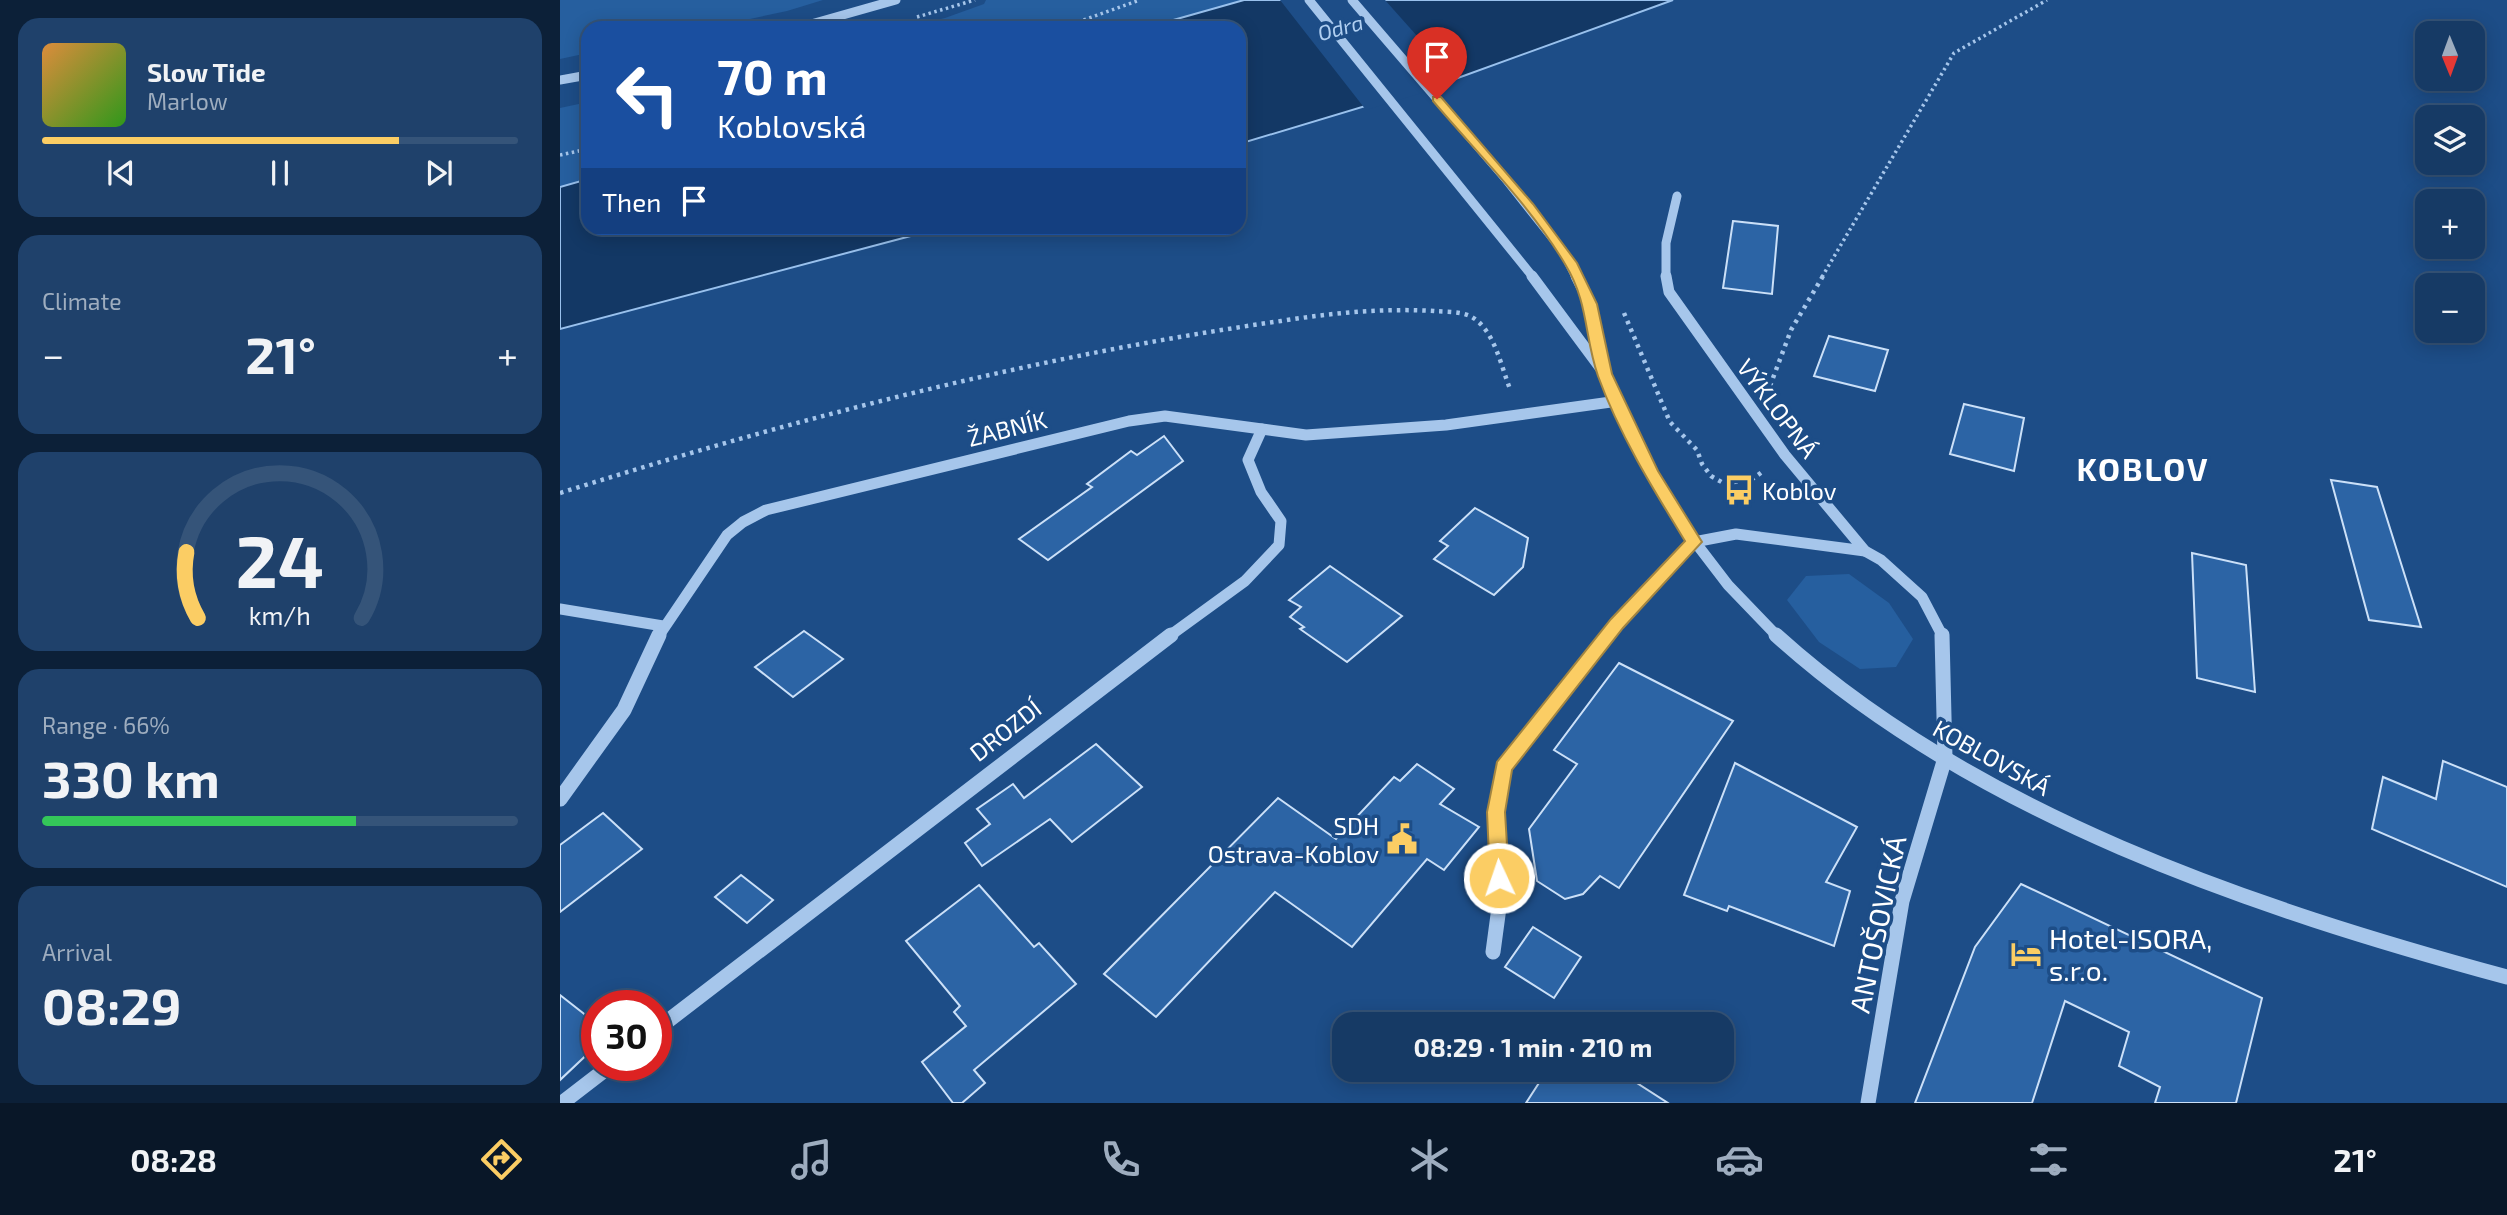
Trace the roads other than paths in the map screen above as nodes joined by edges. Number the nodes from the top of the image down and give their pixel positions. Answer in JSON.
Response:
{"nodes":[{"id":1,"x":896,"y":0,"type":"edge"},
{"id":2,"x":1309,"y":0,"type":"edge"},
{"id":3,"x":1352,"y":0,"type":"edge"},
{"id":4,"x":822,"y":21,"type":"edge"},
{"id":5,"x":581,"y":76,"type":"edge"},
{"id":6,"x":560,"y":80,"type":"edge"},
{"id":7,"x":1677,"y":196,"type":"dead end"},
{"id":8,"x":1605,"y":374,"type":"junction"},
{"id":9,"x":1618,"y":401,"type":"junction"},
{"id":10,"x":1262,"y":429,"type":"junction"},
{"id":11,"x":1785,"y":455,"type":"joint"},
{"id":12,"x":1694,"y":542,"type":"junction"},
{"id":13,"x":1865,"y":551,"type":"junction"},
{"id":14,"x":560,"y":609,"type":"edge"},
{"id":15,"x":663,"y":626,"type":"junction"},
{"id":16,"x":1945,"y":758,"type":"junction"},
{"id":17,"x":560,"y":799,"type":"edge"},
{"id":18,"x":1493,"y":952,"type":"dead end"},
{"id":19,"x":2507,"y":977,"type":"edge"},
{"id":20,"x":672,"y":1018,"type":"edge"},
{"id":21,"x":591,"y":1081,"type":"edge"},
{"id":22,"x":562,"y":1103,"type":"edge"},
{"id":23,"x":1868,"y":1103,"type":"edge"}],
"edges":[{"from":1,"to":4,"type":"street"},
{"from":2,"to":8,"type":"street","name":"KOBLOVSKÁ"},
{"from":3,"to":8,"type":"street","name":"KOBLOVSKÁ"},
{"from":5,"to":6,"type":"street"},
{"from":7,"to":11,"type":"street","name":"VÝKLOPNÁ"},
{"from":8,"to":9,"type":"street","name":"KOBLOVSKÁ"},
{"from":9,"to":10,"type":"street","name":"ŽABNÍK"},
{"from":9,"to":12,"type":"street","name":"KOBLOVSKÁ"},
{"from":10,"to":15,"type":"street","name":"ŽABNÍK"},
{"from":10,"to":20,"type":"street","name":"DROZDÍ"},
{"from":11,"to":13,"type":"street","name":"VÝKLOPNÁ"},
{"from":12,"to":13,"type":"street"},
{"from":12,"to":16,"type":"street","name":"KOBLOVSKÁ"},
{"from":12,"to":18,"type":"street"},
{"from":13,"to":16,"type":"street","name":"ANTOŠOVICKÁ"},
{"from":14,"to":15,"type":"street"},
{"from":15,"to":17,"type":"street","name":"ŽABNÍK"},
{"from":16,"to":19,"type":"street","name":"KOBLOVSKÁ"},
{"from":16,"to":23,"type":"street","name":"ANTOŠOVICKÁ"},
{"from":21,"to":22,"type":"street"}]}
